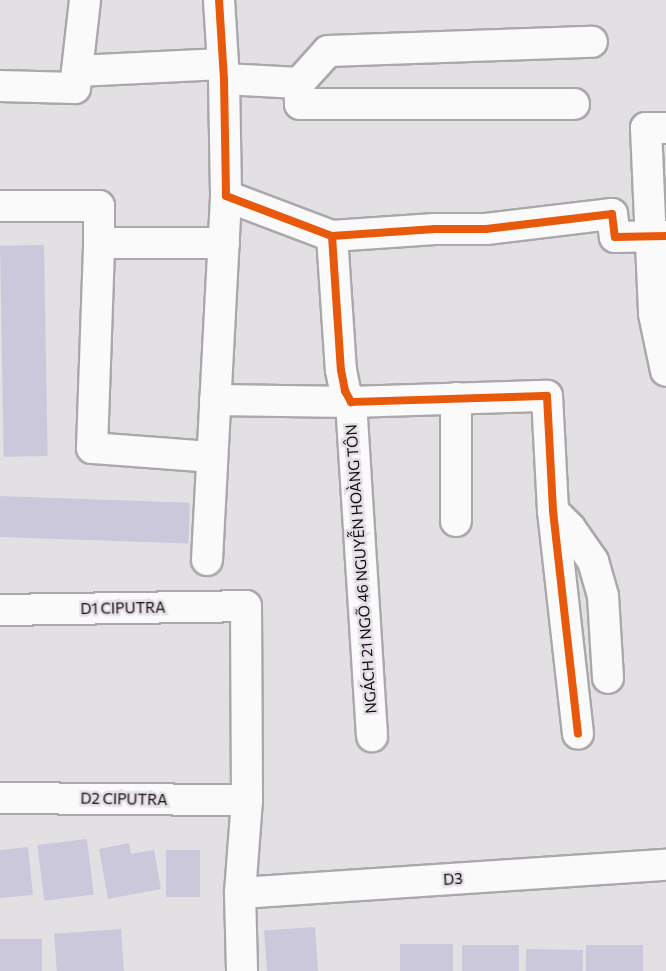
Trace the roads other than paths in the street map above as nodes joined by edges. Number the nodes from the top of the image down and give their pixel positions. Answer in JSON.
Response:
{"nodes":[{"id":1,"x":85,"y":0,"type":"edge"},
{"id":2,"x":219,"y":0,"type":"edge"},
{"id":3,"x":592,"y":42,"type":"dead end"},
{"id":4,"x":77,"y":71,"type":"junction"},
{"id":5,"x":223,"y":71,"type":"junction"},
{"id":6,"x":299,"y":83,"type":"junction"},
{"id":7,"x":0,"y":86,"type":"edge"},
{"id":8,"x":574,"y":104,"type":"dead end"},
{"id":9,"x":666,"y":128,"type":"edge"},
{"id":10,"x":226,"y":196,"type":"junction"},
{"id":11,"x":0,"y":206,"type":"edge"},
{"id":12,"x":332,"y":236,"type":"junction"},
{"id":13,"x":658,"y":237,"type":"edge"},
{"id":14,"x":99,"y":243,"type":"junction"},
{"id":15,"x":224,"y":243,"type":"junction"},
{"id":16,"x":666,"y":371,"type":"edge"},
{"id":17,"x":456,"y":398,"type":"junction"},
{"id":18,"x":215,"y":400,"type":"junction"},
{"id":19,"x":351,"y":402,"type":"junction"},
{"id":20,"x":212,"y":457,"type":"junction"},
{"id":21,"x":553,"y":511,"type":"junction"},
{"id":22,"x":456,"y":521,"type":"dead end"},
{"id":23,"x":207,"y":560,"type":"dead end"},
{"id":24,"x":0,"y":610,"type":"edge"},
{"id":25,"x":608,"y":678,"type":"dead end"},
{"id":26,"x":578,"y":734,"type":"dead end"},
{"id":27,"x":372,"y":736,"type":"dead end"},
{"id":28,"x":0,"y":798,"type":"edge"},
{"id":29,"x":247,"y":800,"type":"junction"},
{"id":30,"x":666,"y":865,"type":"edge"},
{"id":31,"x":240,"y":893,"type":"junction"},
{"id":32,"x":242,"y":971,"type":"edge"}],
"edges":[{"from":1,"to":4,"type":"street"},
{"from":2,"to":5,"type":"street"},
{"from":3,"to":6,"type":"street"},
{"from":4,"to":5,"type":"street"},
{"from":4,"to":7,"type":"street"},
{"from":5,"to":6,"type":"street"},
{"from":5,"to":10,"type":"street"},
{"from":6,"to":8,"type":"street"},
{"from":9,"to":13,"type":"street"},
{"from":10,"to":12,"type":"street"},
{"from":10,"to":15,"type":"street"},
{"from":11,"to":14,"type":"street"},
{"from":12,"to":13,"type":"street"},
{"from":12,"to":19,"type":"street","name":"NGÁCH 21 NGÕ 46 NGUYỄN HOÀNG TÔN"},
{"from":13,"to":16,"type":"street"},
{"from":14,"to":15,"type":"street"},
{"from":14,"to":20,"type":"street"},
{"from":15,"to":18,"type":"street"},
{"from":17,"to":19,"type":"street"},
{"from":17,"to":21,"type":"street"},
{"from":17,"to":22,"type":"street"},
{"from":18,"to":19,"type":"street"},
{"from":18,"to":20,"type":"street"},
{"from":19,"to":27,"type":"street","name":"NGÁCH 21 NGÕ 46 NGUYỄN HOÀNG TÔN"},
{"from":20,"to":23,"type":"street"},
{"from":21,"to":25,"type":"street"},
{"from":21,"to":26,"type":"street"},
{"from":24,"to":29,"type":"street","name":"D1 CIPUTRA"},
{"from":28,"to":29,"type":"street","name":"D2 CIPUTRA"},
{"from":29,"to":31,"type":"street"},
{"from":30,"to":31,"type":"street","name":"D3"},
{"from":31,"to":32,"type":"street"}]}
